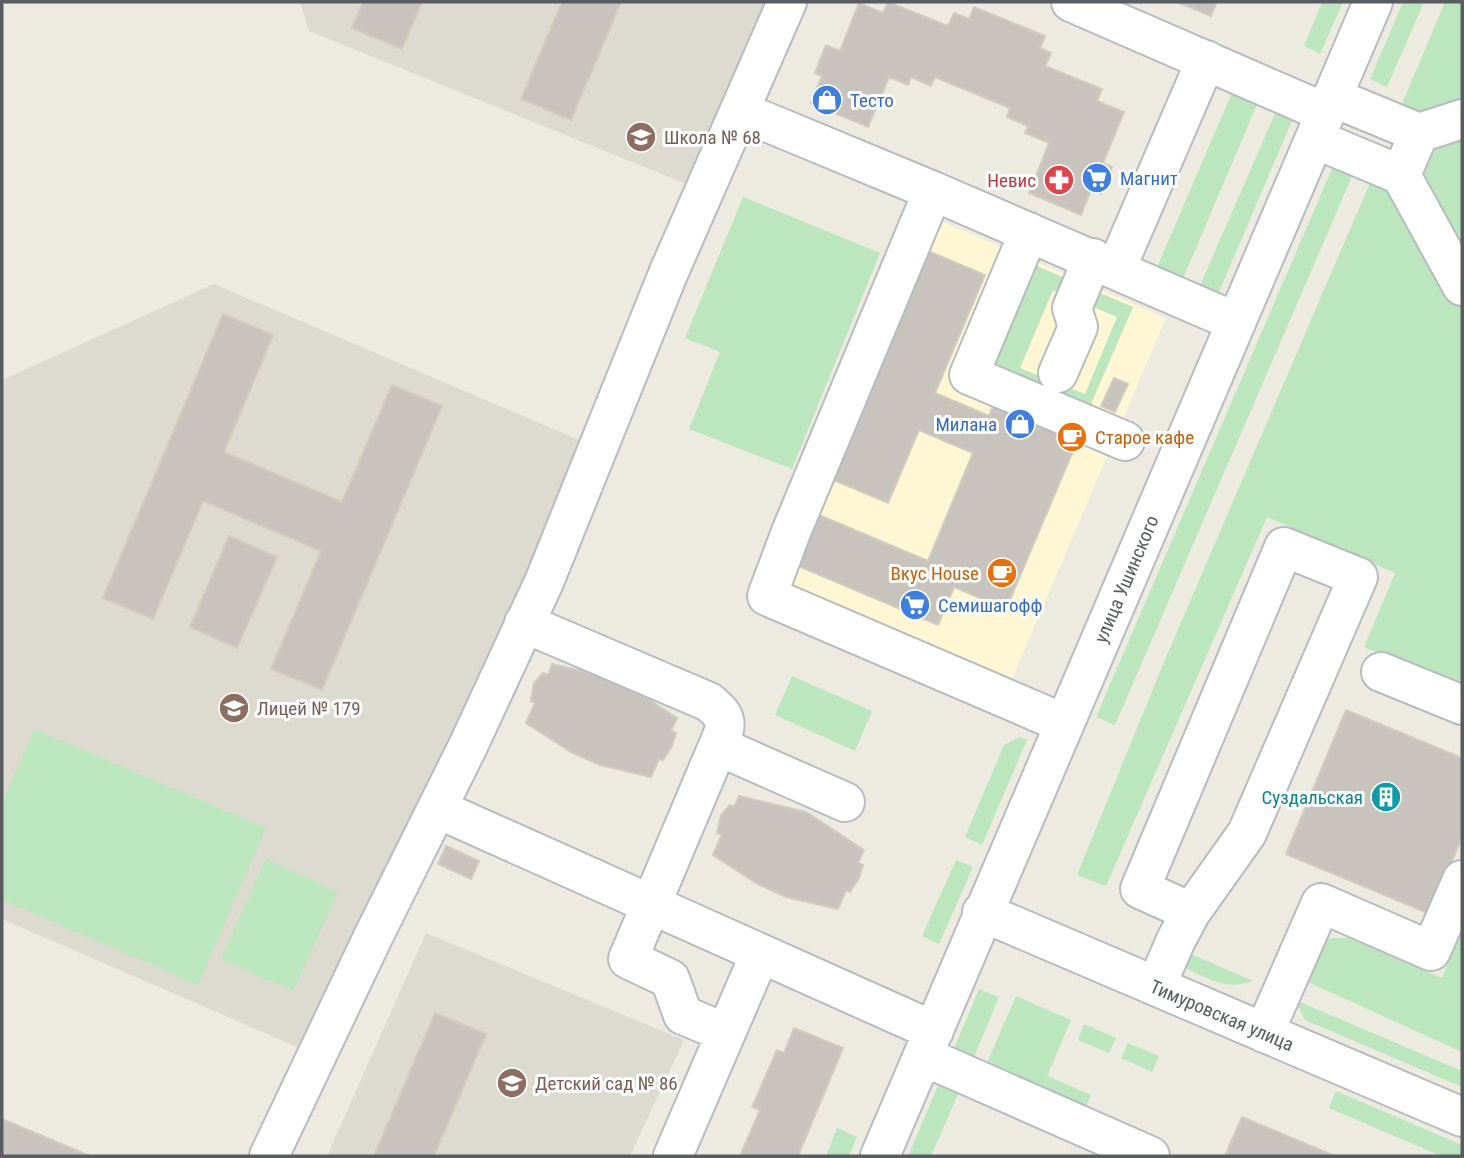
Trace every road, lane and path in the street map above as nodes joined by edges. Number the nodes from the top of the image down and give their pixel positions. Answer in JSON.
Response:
{"nodes":[{"id":1,"x":787,"y":2,"type":"edge"},
{"id":2,"x":1071,"y":2,"type":"edge"},
{"id":3,"x":1373,"y":2,"type":"edge"},
{"id":4,"x":1206,"y":60,"type":"junction"},
{"id":5,"x":740,"y":111,"type":"junction"},
{"id":6,"x":1324,"y":116,"type":"junction"},
{"id":7,"x":1462,"y":119,"type":"edge"},
{"id":8,"x":1419,"y":133,"type":"junction"},
{"id":9,"x":1401,"y":175,"type":"junction"},
{"id":10,"x":933,"y":191,"type":"junction"},
{"id":11,"x":1029,"y":232,"type":"junction"},
{"id":12,"x":1105,"y":264,"type":"junction"},
{"id":13,"x":1462,"y":286,"type":"edge"},
{"id":14,"x":1237,"y":322,"type":"junction"},
{"id":15,"x":1058,"y":373,"type":"dead end"},
{"id":16,"x":1125,"y":441,"type":"dead end"},
{"id":17,"x":524,"y":623,"type":"junction"},
{"id":18,"x":1381,"y":672,"type":"dead end"},
{"id":19,"x":1462,"y":705,"type":"edge"},
{"id":20,"x":1063,"y":723,"type":"junction"},
{"id":21,"x":718,"y":746,"type":"junction"},
{"id":22,"x":845,"y":802,"type":"dead end"},
{"id":23,"x":438,"y":808,"type":"junction"},
{"id":24,"x":1462,"y":880,"type":"edge"},
{"id":25,"x":649,"y":904,"type":"junction"},
{"id":26,"x":982,"y":912,"type":"junction"},
{"id":27,"x":1191,"y":912,"type":"junction"},
{"id":28,"x":760,"y":954,"type":"junction"},
{"id":29,"x":1156,"y":986,"type":"junction"},
{"id":30,"x":726,"y":1033,"type":"junction"},
{"id":31,"x":1264,"y":1033,"type":"junction"},
{"id":32,"x":928,"y":1044,"type":"junction"},
{"id":33,"x":1462,"y":1117,"type":"edge"},
{"id":34,"x":269,"y":1156,"type":"edge"},
{"id":35,"x":673,"y":1156,"type":"edge"},
{"id":36,"x":880,"y":1156,"type":"edge"},
{"id":37,"x":1150,"y":1156,"type":"edge"}],
"edges":[{"from":1,"to":5,"type":"street"},
{"from":2,"to":4,"type":"street"},
{"from":3,"to":6,"type":"street","name":"улица Ушинского"},
{"from":4,"to":6,"type":"street"},
{"from":4,"to":12,"type":"street"},
{"from":5,"to":10,"type":"street"},
{"from":5,"to":17,"type":"street"},
{"from":6,"to":8,"type":"street"},
{"from":6,"to":9,"type":"street"},
{"from":6,"to":14,"type":"street","name":"улица Ушинского"},
{"from":7,"to":8,"type":"street"},
{"from":8,"to":9,"type":"street"},
{"from":9,"to":13,"type":"street"},
{"from":10,"to":11,"type":"street"},
{"from":10,"to":20,"type":"street"},
{"from":11,"to":12,"type":"street"},
{"from":11,"to":16,"type":"street"},
{"from":12,"to":14,"type":"street"},
{"from":12,"to":15,"type":"street"},
{"from":14,"to":20,"type":"street","name":"улица Ушинского"},
{"from":17,"to":21,"type":"street"},
{"from":17,"to":23,"type":"street"},
{"from":18,"to":19,"type":"street"},
{"from":20,"to":26,"type":"street","name":"улица Ушинского"},
{"from":21,"to":22,"type":"street"},
{"from":21,"to":25,"type":"street"},
{"from":23,"to":25,"type":"street"},
{"from":23,"to":34,"type":"street"},
{"from":24,"to":31,"type":"street"},
{"from":25,"to":28,"type":"street"},
{"from":25,"to":30,"type":"street"},
{"from":26,"to":29,"type":"street","name":"Тимуровская улица"},
{"from":26,"to":32,"type":"street","name":"улица Ушинского"},
{"from":27,"to":27,"type":"street"},
{"from":27,"to":29,"type":"street"},
{"from":28,"to":30,"type":"street"},
{"from":28,"to":32,"type":"street"},
{"from":29,"to":31,"type":"street","name":"Тимуровская улица"},
{"from":30,"to":35,"type":"street"},
{"from":31,"to":33,"type":"street","name":"Тимуровская улица"},
{"from":32,"to":36,"type":"street","name":"улица Ушинского"},
{"from":32,"to":37,"type":"street"}]}
